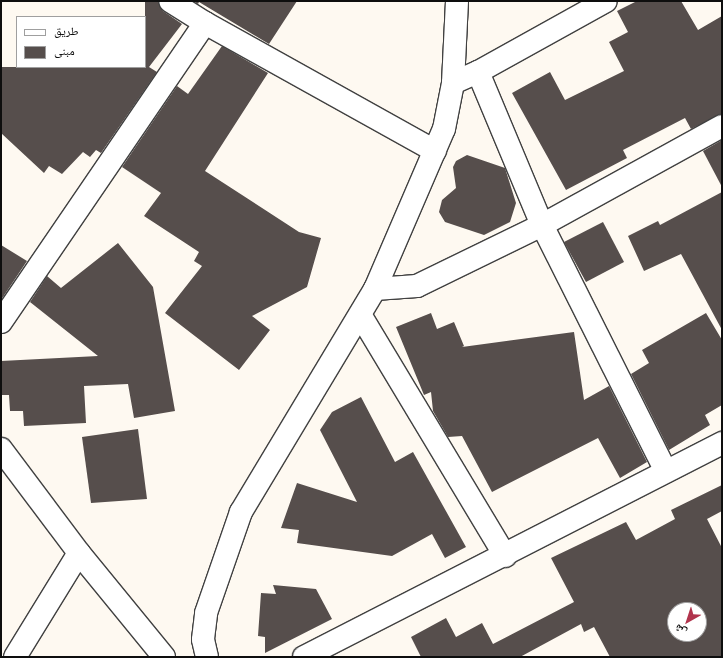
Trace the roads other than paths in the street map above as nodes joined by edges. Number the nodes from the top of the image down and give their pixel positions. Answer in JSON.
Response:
{"nodes":[{"id":1,"x":170,"y":1,"type":"edge"},
{"id":2,"x":457,"y":1,"type":"edge"},
{"id":3,"x":606,"y":1,"type":"edge"},
{"id":4,"x":205,"y":22,"type":"junction"},
{"id":5,"x":478,"y":72,"type":"junction"},
{"id":6,"x":453,"y":83,"type":"junction"},
{"id":7,"x":722,"y":126,"type":"edge"},
{"id":8,"x":435,"y":151,"type":"junction"},
{"id":9,"x":542,"y":225,"type":"junction"},
{"id":10,"x":375,"y":289,"type":"junction"},
{"id":11,"x":361,"y":316,"type":"junction"},
{"id":12,"x":1,"y":322,"type":"edge"},
{"id":13,"x":722,"y":442,"type":"edge"},
{"id":14,"x":1,"y":449,"type":"edge"},
{"id":15,"x":665,"y":470,"type":"junction"},
{"id":16,"x":79,"y":553,"type":"junction"},
{"id":17,"x":505,"y":556,"type":"junction"},
{"id":18,"x":15,"y":657,"type":"edge"},
{"id":19,"x":164,"y":657,"type":"edge"},
{"id":20,"x":207,"y":657,"type":"edge"},
{"id":21,"x":304,"y":657,"type":"edge"}],
"edges":[{"from":1,"to":4,"type":"street"},
{"from":2,"to":6,"type":"street"},
{"from":3,"to":5,"type":"street"},
{"from":4,"to":8,"type":"street"},
{"from":4,"to":12,"type":"street"},
{"from":5,"to":6,"type":"street"},
{"from":5,"to":9,"type":"street"},
{"from":6,"to":8,"type":"street"},
{"from":7,"to":9,"type":"street"},
{"from":8,"to":10,"type":"street"},
{"from":9,"to":10,"type":"street"},
{"from":9,"to":15,"type":"street"},
{"from":10,"to":11,"type":"street"},
{"from":11,"to":17,"type":"street"},
{"from":11,"to":20,"type":"street"},
{"from":13,"to":15,"type":"street"},
{"from":14,"to":16,"type":"street"},
{"from":15,"to":17,"type":"street"},
{"from":16,"to":18,"type":"street"},
{"from":16,"to":19,"type":"street"},
{"from":17,"to":21,"type":"street"}]}
